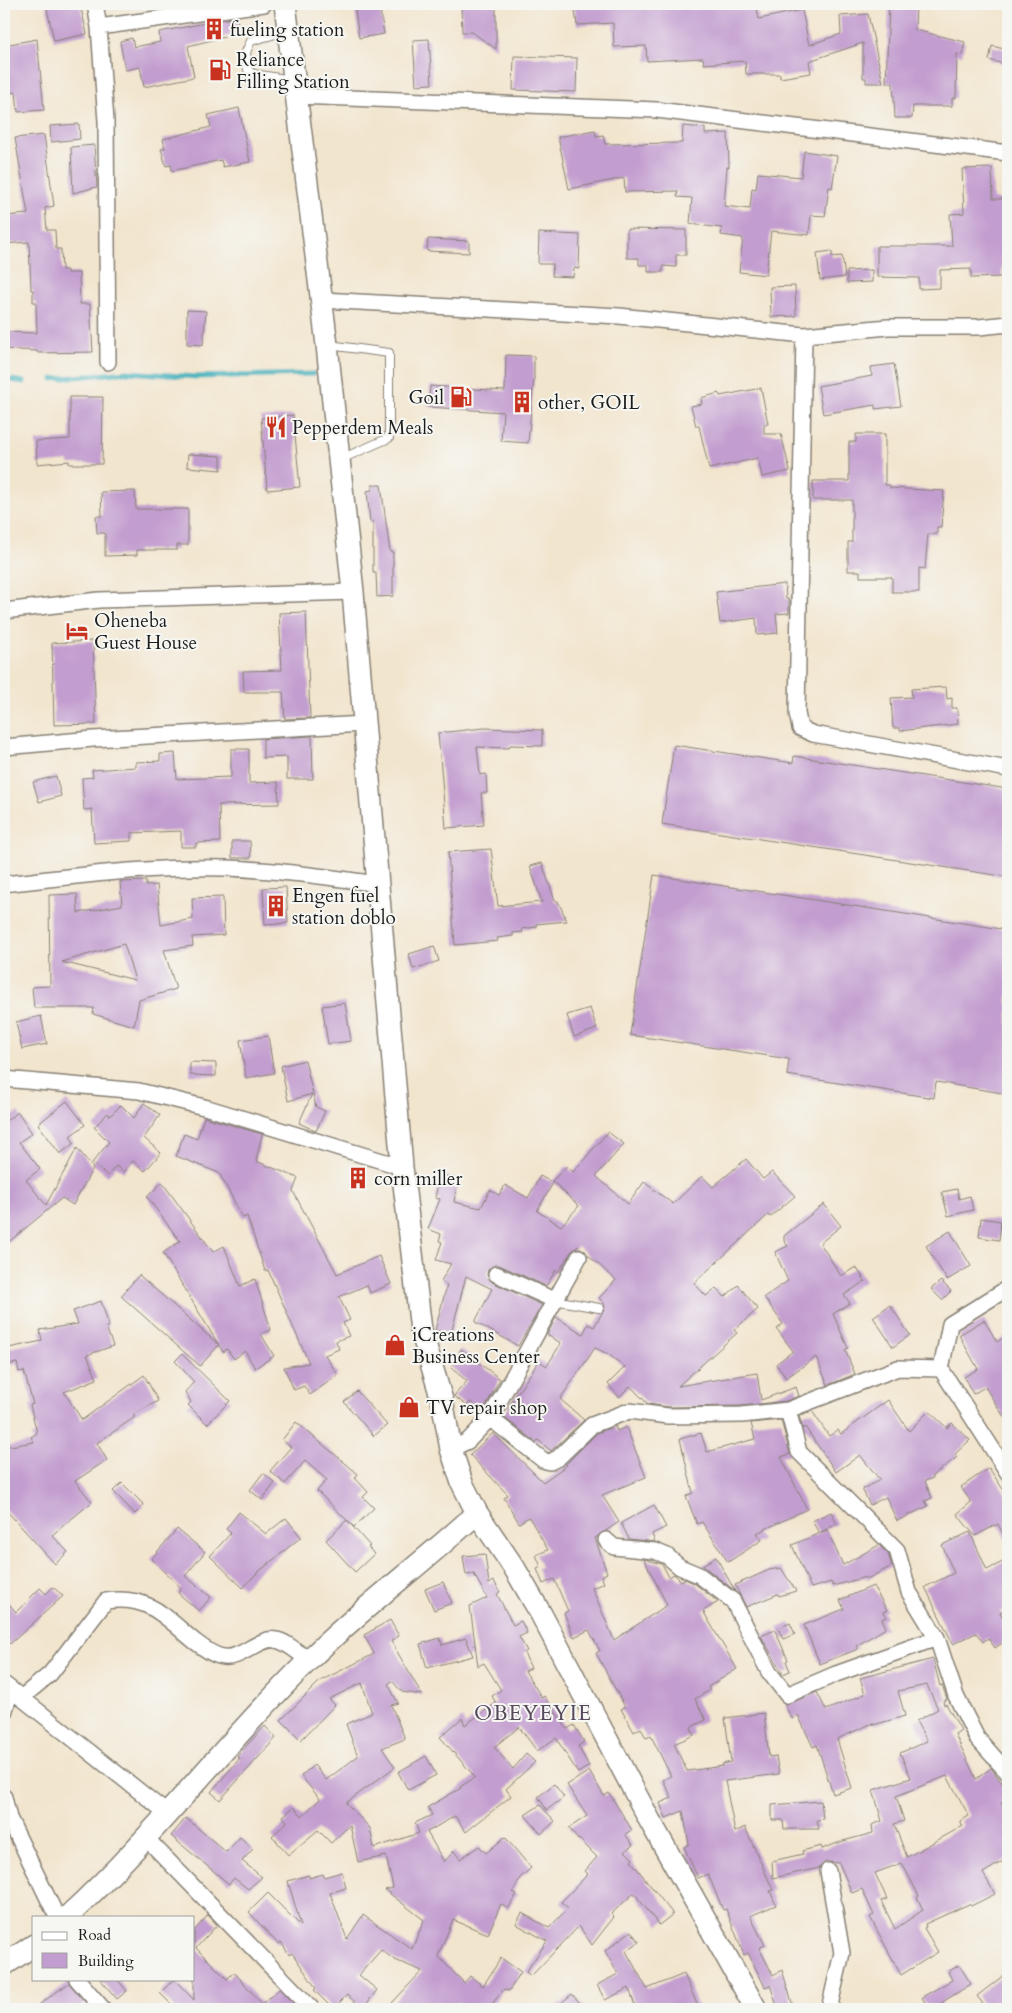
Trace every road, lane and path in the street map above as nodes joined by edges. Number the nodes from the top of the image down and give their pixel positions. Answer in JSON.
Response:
{"nodes":[{"id":1,"x":95,"y":4,"type":"edge"},
{"id":2,"x":264,"y":4,"type":"edge"},
{"id":3,"x":285,"y":4,"type":"edge"},
{"id":4,"x":99,"y":27,"type":"junction"},
{"id":5,"x":288,"y":30,"type":"junction"},
{"id":6,"x":295,"y":88,"type":"junction"},
{"id":7,"x":1008,"y":153,"type":"edge"},
{"id":8,"x":322,"y":300,"type":"junction"},
{"id":9,"x":1008,"y":324,"type":"edge"},
{"id":10,"x":804,"y":335,"type":"junction"},
{"id":11,"x":327,"y":345,"type":"junction"},
{"id":12,"x":108,"y":362,"type":"dead end"},
{"id":13,"x":339,"y":460,"type":"junction"},
{"id":14,"x":353,"y":592,"type":"junction"},
{"id":15,"x":4,"y":611,"type":"edge"},
{"id":16,"x":364,"y":724,"type":"junction"},
{"id":17,"x":4,"y":747,"type":"edge"},
{"id":18,"x":1008,"y":769,"type":"edge"},
{"id":19,"x":4,"y":884,"type":"edge"},
{"id":20,"x":378,"y":884,"type":"junction"},
{"id":21,"x":4,"y":1079,"type":"edge"},
{"id":22,"x":402,"y":1167,"type":"junction"},
{"id":23,"x":580,"y":1257,"type":"dead end"},
{"id":24,"x":496,"y":1274,"type":"dead end"},
{"id":25,"x":1008,"y":1288,"type":"edge"},
{"id":26,"x":554,"y":1300,"type":"junction"},
{"id":27,"x":599,"y":1308,"type":"dead end"},
{"id":28,"x":941,"y":1369,"type":"junction"},
{"id":29,"x":788,"y":1410,"type":"junction"},
{"id":30,"x":490,"y":1418,"type":"junction"},
{"id":31,"x":451,"y":1449,"type":"junction"},
{"id":32,"x":1008,"y":1473,"type":"edge"},
{"id":33,"x":477,"y":1513,"type":"junction"},
{"id":34,"x":606,"y":1540,"type":"dead end"},
{"id":35,"x":937,"y":1638,"type":"junction"},
{"id":36,"x":309,"y":1660,"type":"junction"},
{"id":37,"x":12,"y":1691,"type":"edge"},
{"id":38,"x":4,"y":1713,"type":"edge"},
{"id":39,"x":1008,"y":1773,"type":"edge"},
{"id":40,"x":4,"y":1797,"type":"edge"},
{"id":41,"x":168,"y":1814,"type":"junction"},
{"id":42,"x":147,"y":1839,"type":"junction"},
{"id":43,"x":828,"y":1872,"type":"dead end"},
{"id":44,"x":57,"y":1916,"type":"edge"},
{"id":45,"x":68,"y":1916,"type":"edge"},
{"id":46,"x":32,"y":1946,"type":"edge"},
{"id":47,"x":4,"y":1965,"type":"edge"},
{"id":48,"x":78,"y":1980,"type":"edge"},
{"id":49,"x":103,"y":2009,"type":"edge"},
{"id":50,"x":312,"y":2009,"type":"edge"},
{"id":51,"x":756,"y":2009,"type":"edge"},
{"id":52,"x":829,"y":2009,"type":"edge"}],
"edges":[{"from":1,"to":4,"type":"street"},
{"from":2,"to":4,"type":"street"},
{"from":3,"to":5,"type":"main road"},
{"from":4,"to":12,"type":"street"},
{"from":5,"to":6,"type":"main road"},
{"from":5,"to":6,"type":"lane"},
{"from":6,"to":7,"type":"street"},
{"from":6,"to":8,"type":"main road"},
{"from":8,"to":10,"type":"street"},
{"from":8,"to":11,"type":"main road"},
{"from":9,"to":10,"type":"street"},
{"from":10,"to":18,"type":"street"},
{"from":11,"to":13,"type":"main road"},
{"from":11,"to":13,"type":"lane"},
{"from":13,"to":14,"type":"main road"},
{"from":14,"to":15,"type":"street"},
{"from":14,"to":16,"type":"main road"},
{"from":16,"to":17,"type":"street"},
{"from":16,"to":20,"type":"main road"},
{"from":19,"to":20,"type":"street"},
{"from":20,"to":22,"type":"main road"},
{"from":21,"to":22,"type":"street"},
{"from":22,"to":31,"type":"main road"},
{"from":23,"to":26,"type":"street"},
{"from":24,"to":26,"type":"street"},
{"from":25,"to":28,"type":"street"},
{"from":26,"to":27,"type":"lane"},
{"from":26,"to":30,"type":"street"},
{"from":28,"to":29,"type":"street"},
{"from":28,"to":32,"type":"street"},
{"from":29,"to":30,"type":"street"},
{"from":29,"to":35,"type":"street"},
{"from":30,"to":31,"type":"street"},
{"from":31,"to":33,"type":"main road"},
{"from":33,"to":36,"type":"main road"},
{"from":33,"to":51,"type":"main road"},
{"from":34,"to":35,"type":"street"},
{"from":35,"to":39,"type":"street"},
{"from":36,"to":37,"type":"street"},
{"from":36,"to":41,"type":"main road"},
{"from":37,"to":38,"type":"street"},
{"from":37,"to":41,"type":"street"},
{"from":40,"to":44,"type":"street"},
{"from":41,"to":42,"type":"main road"},
{"from":42,"to":45,"type":"main road"},
{"from":42,"to":50,"type":"street"},
{"from":43,"to":52,"type":"street"},
{"from":46,"to":47,"type":"main road"},
{"from":48,"to":49,"type":"street"}]}
